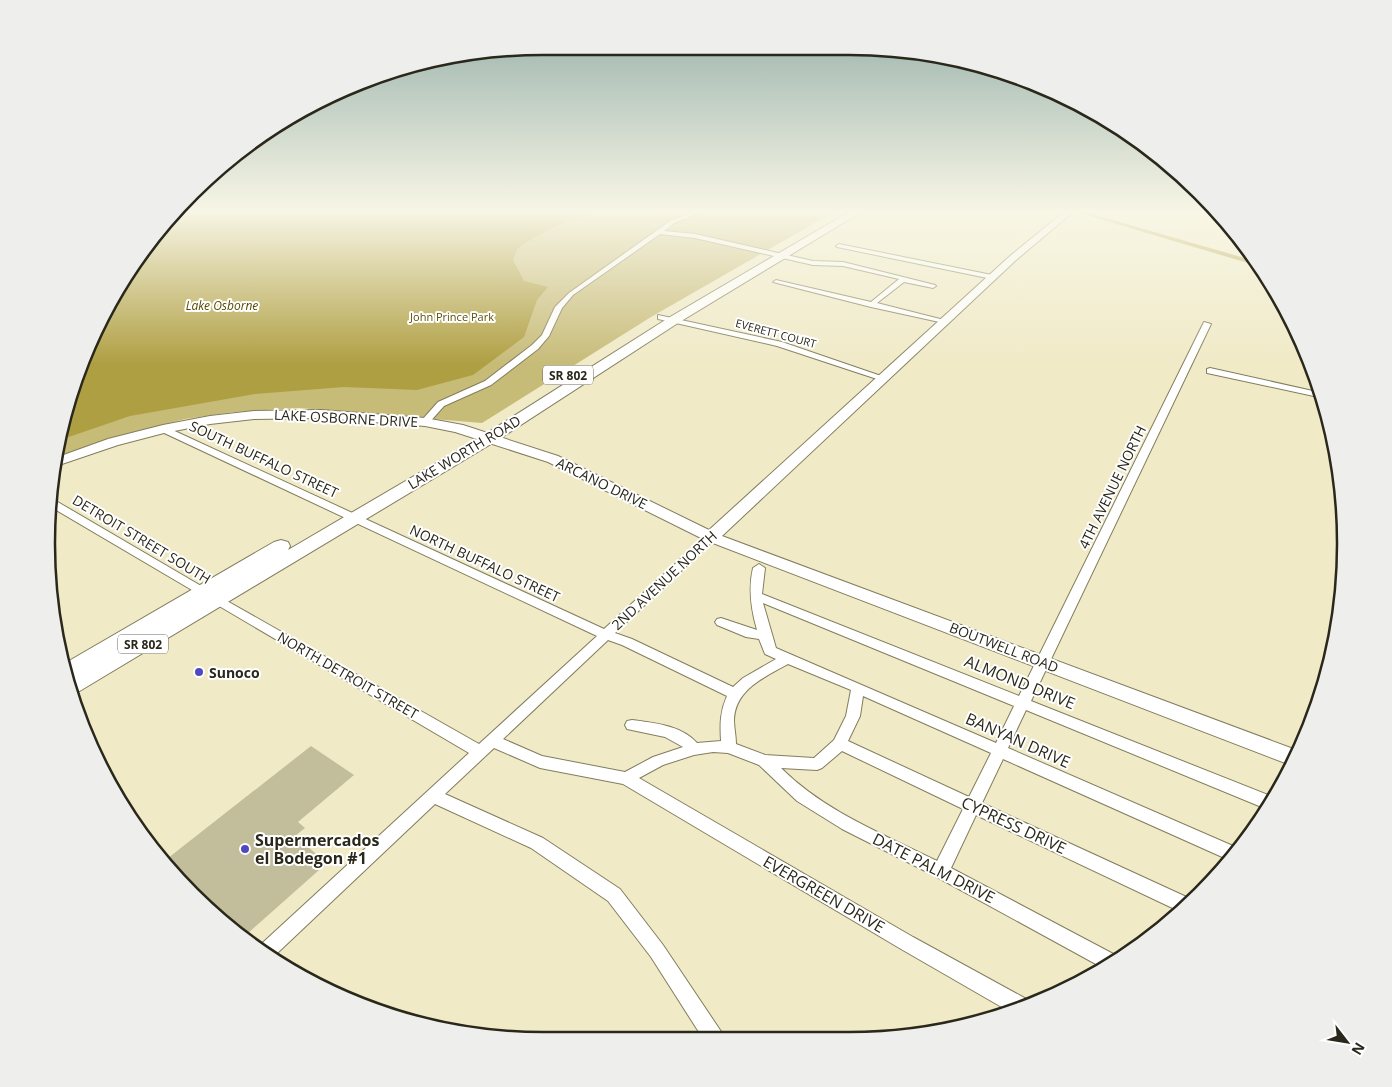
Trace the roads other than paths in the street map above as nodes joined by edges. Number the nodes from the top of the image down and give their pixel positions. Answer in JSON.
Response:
{"nodes":[{"id":1,"x":616,"y":263,"type":"edge"},
{"id":2,"x":763,"y":263,"type":"edge"},
{"id":3,"x":802,"y":263,"type":"edge"},
{"id":4,"x":867,"y":263,"type":"edge"},
{"id":5,"x":921,"y":263,"type":"edge"},
{"id":6,"x":1009,"y":263,"type":"edge"},
{"id":7,"x":860,"y":268,"type":"junction"},
{"id":8,"x":992,"y":277,"type":"junction"},
{"id":9,"x":902,"y":280,"type":"junction"},
{"id":10,"x":776,"y":282,"type":"dead end"},
{"id":11,"x":932,"y":286,"type":"dead end"},
{"id":12,"x":871,"y":304,"type":"junction"},
{"id":13,"x":667,"y":319,"type":"junction"},
{"id":14,"x":944,"y":321,"type":"junction"},
{"id":15,"x":1207,"y":324,"type":"dead end"},
{"id":16,"x":1210,"y":371,"type":"dead end"},
{"id":17,"x":883,"y":378,"type":"junction"},
{"id":18,"x":1313,"y":394,"type":"edge"},
{"id":19,"x":425,"y":422,"type":"junction"},
{"id":20,"x":163,"y":429,"type":"junction"},
{"id":21,"x":482,"y":436,"type":"junction"},
{"id":22,"x":62,"y":460,"type":"edge"},
{"id":23,"x":57,"y":506,"type":"edge"},
{"id":24,"x":347,"y":515,"type":"junction"},
{"id":25,"x":711,"y":536,"type":"junction"},
{"id":26,"x":759,"y":568,"type":"dead end"},
{"id":27,"x":210,"y":596,"type":"junction"},
{"id":28,"x":757,"y":596,"type":"junction"},
{"id":29,"x":721,"y":622,"type":"dead end"},
{"id":30,"x":604,"y":634,"type":"junction"},
{"id":31,"x":764,"y":635,"type":"junction"},
{"id":32,"x":787,"y":658,"type":"junction"},
{"id":33,"x":1043,"y":662,"type":"junction"},
{"id":34,"x":72,"y":670,"type":"edge"},
{"id":35,"x":76,"y":684,"type":"edge"},
{"id":36,"x":858,"y":688,"type":"junction"},
{"id":37,"x":735,"y":694,"type":"junction"},
{"id":38,"x":1024,"y":702,"type":"junction"},
{"id":39,"x":632,"y":725,"type":"dead end"},
{"id":40,"x":491,"y":740,"type":"junction"},
{"id":41,"x":840,"y":744,"type":"junction"},
{"id":42,"x":729,"y":747,"type":"junction"},
{"id":43,"x":694,"y":749,"type":"junction"},
{"id":44,"x":479,"y":751,"type":"junction"},
{"id":45,"x":1000,"y":751,"type":"junction"},
{"id":46,"x":1289,"y":756,"type":"edge"},
{"id":47,"x":764,"y":761,"type":"junction"},
{"id":48,"x":626,"y":778,"type":"junction"},
{"id":49,"x":432,"y":794,"type":"junction"},
{"id":50,"x":1264,"y":801,"type":"edge"},
{"id":51,"x":973,"y":805,"type":"junction"},
{"id":52,"x":1227,"y":852,"type":"edge"},
{"id":53,"x":941,"y":871,"type":"junction"},
{"id":54,"x":1180,"y":903,"type":"edge"},
{"id":55,"x":269,"y":948,"type":"edge"},
{"id":56,"x":1106,"y":959,"type":"edge"},
{"id":57,"x":1014,"y":1003,"type":"edge"},
{"id":58,"x":710,"y":1032,"type":"edge"}],
"edges":[{"from":1,"to":19,"type":"street"},
{"from":2,"to":13,"type":"main road","name":"LAKE WORTH ROAD","number":"SR 802"},
{"from":3,"to":7,"type":"street"},
{"from":4,"to":7,"type":"street"},
{"from":5,"to":8,"type":"street"},
{"from":6,"to":8,"type":"street","name":"2ND AVENUE NORTH"},
{"from":7,"to":9,"type":"street"},
{"from":8,"to":14,"type":"street","name":"2ND AVENUE NORTH"},
{"from":9,"to":11,"type":"street"},
{"from":9,"to":12,"type":"street"},
{"from":10,"to":12,"type":"street"},
{"from":12,"to":14,"type":"street"},
{"from":13,"to":17,"type":"street","name":"EVERETT COURT"},
{"from":13,"to":21,"type":"main road","name":"LAKE WORTH ROAD","number":"SR 802"},
{"from":14,"to":17,"type":"street","name":"2ND AVENUE NORTH"},
{"from":15,"to":33,"type":"street","name":"4TH AVENUE NORTH"},
{"from":16,"to":18,"type":"street"},
{"from":17,"to":25,"type":"street","name":"2ND AVENUE NORTH"},
{"from":19,"to":20,"type":"street","name":"LAKE OSBORNE DRIVE"},
{"from":19,"to":21,"type":"street","name":"LAKE OSBORNE DRIVE"},
{"from":20,"to":22,"type":"street","name":"LAKE OSBORNE DRIVE"},
{"from":20,"to":24,"type":"street","name":"SOUTH BUFFALO STREET"},
{"from":21,"to":24,"type":"main road","name":"LAKE WORTH ROAD","number":"SR 802"},
{"from":21,"to":25,"type":"street","name":"ARCANO DRIVE"},
{"from":23,"to":27,"type":"street","name":"DETROIT STREET SOUTH"},
{"from":24,"to":27,"type":"main road","name":"LAKE WORTH ROAD","number":"SR 802"},
{"from":24,"to":30,"type":"street","name":"NORTH BUFFALO STREET"},
{"from":25,"to":30,"type":"street","name":"2ND AVENUE NORTH"},
{"from":25,"to":33,"type":"street","name":"BOUTWELL ROAD"},
{"from":26,"to":28,"type":"street"},
{"from":27,"to":34,"type":"main road","name":"LAKE WORTH ROAD","number":"SR 802"},
{"from":27,"to":35,"type":"main road","name":"LAKE WORTH ROAD","number":"SR 802"},
{"from":27,"to":44,"type":"street","name":"NORTH DETROIT STREET"},
{"from":28,"to":31,"type":"street"},
{"from":28,"to":38,"type":"street","name":"ALMOND DRIVE"},
{"from":29,"to":31,"type":"street"},
{"from":30,"to":37,"type":"street"},
{"from":30,"to":40,"type":"street","name":"2ND AVENUE NORTH"},
{"from":31,"to":32,"type":"street","name":"BANYAN DRIVE"},
{"from":32,"to":36,"type":"street","name":"BANYAN DRIVE"},
{"from":32,"to":37,"type":"street"},
{"from":33,"to":38,"type":"street","name":"4TH AVENUE NORTH"},
{"from":33,"to":46,"type":"street","name":"BOUTWELL ROAD"},
{"from":36,"to":41,"type":"street"},
{"from":36,"to":45,"type":"street","name":"BANYAN DRIVE"},
{"from":37,"to":42,"type":"street"},
{"from":38,"to":45,"type":"street","name":"4TH AVENUE NORTH"},
{"from":38,"to":50,"type":"street","name":"ALMOND DRIVE"},
{"from":39,"to":43,"type":"street"},
{"from":40,"to":44,"type":"street","name":"2ND AVENUE NORTH"},
{"from":40,"to":48,"type":"street","name":"EVERGREEN DRIVE"},
{"from":41,"to":47,"type":"street"},
{"from":41,"to":51,"type":"street","name":"CYPRESS DRIVE"},
{"from":42,"to":43,"type":"street"},
{"from":42,"to":47,"type":"street"},
{"from":43,"to":48,"type":"street"},
{"from":44,"to":49,"type":"street","name":"2ND AVENUE NORTH"},
{"from":45,"to":51,"type":"street","name":"4TH AVENUE NORTH"},
{"from":45,"to":52,"type":"street","name":"BANYAN DRIVE"},
{"from":47,"to":53,"type":"street","name":"DATE PALM DRIVE"},
{"from":48,"to":57,"type":"street","name":"EVERGREEN DRIVE"},
{"from":49,"to":55,"type":"street","name":"2ND AVENUE NORTH"},
{"from":49,"to":58,"type":"street"},
{"from":51,"to":53,"type":"street","name":"4TH AVENUE NORTH"},
{"from":51,"to":54,"type":"street","name":"CYPRESS DRIVE"},
{"from":53,"to":56,"type":"street","name":"DATE PALM DRIVE"}]}
